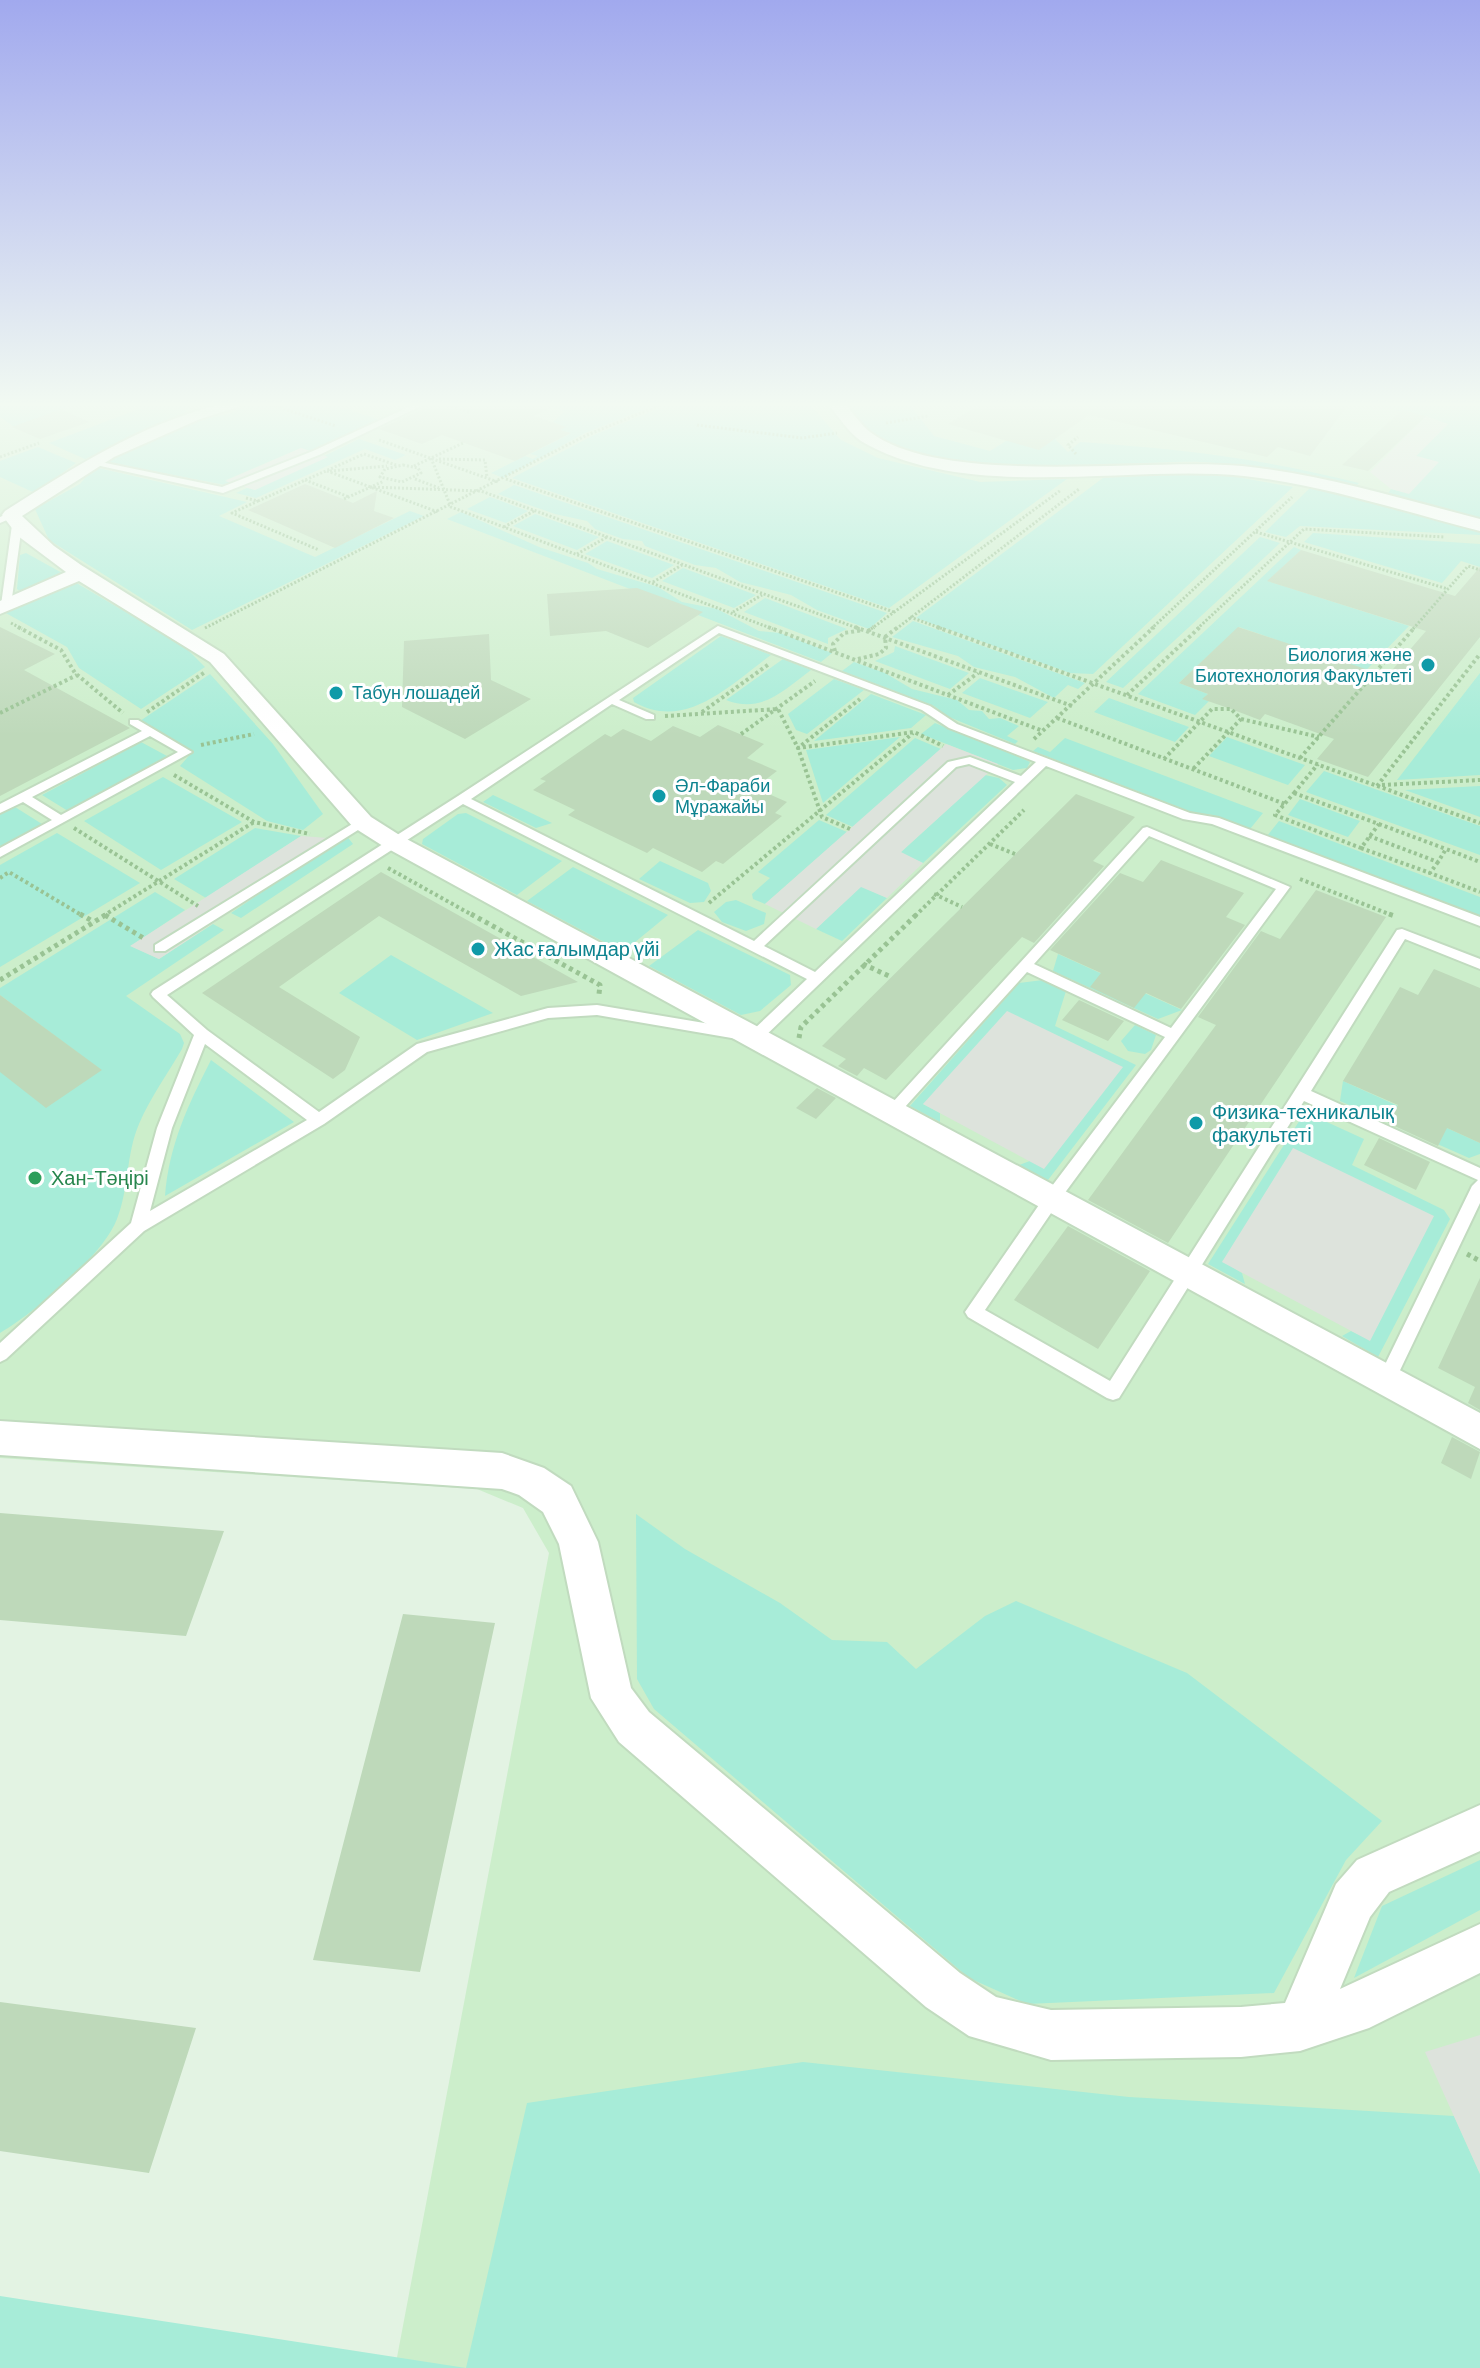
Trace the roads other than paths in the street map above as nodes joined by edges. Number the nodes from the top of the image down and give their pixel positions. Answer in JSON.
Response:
{"nodes":[{"id":1,"x":1442,"y":516,"type":"edge"},
{"id":2,"x":9,"y":520,"type":"edge"},
{"id":3,"x":1480,"y":525,"type":"edge"},
{"id":4,"x":83,"y":572,"type":"junction"},
{"id":5,"x":2,"y":610,"type":"edge"},
{"id":6,"x":613,"y":701,"type":"junction"},
{"id":7,"x":650,"y":717,"type":"road end"},
{"id":8,"x":134,"y":722,"type":"road end"},
{"id":9,"x":151,"y":731,"type":"junction"},
{"id":10,"x":1044,"y":761,"type":"junction"},
{"id":11,"x":1027,"y":777,"type":"junction"},
{"id":12,"x":23,"y":797,"type":"junction"},
{"id":13,"x":462,"y":799,"type":"junction"},
{"id":14,"x":0,"y":809,"type":"edge"},
{"id":15,"x":60,"y":819,"type":"junction"},
{"id":16,"x":352,"y":827,"type":"junction"},
{"id":17,"x":0,"y":853,"type":"edge"},
{"id":18,"x":384,"y":853,"type":"junction"},
{"id":19,"x":1480,"y":922,"type":"edge"},
{"id":20,"x":160,"y":948,"type":"road end"},
{"id":21,"x":754,"y":948,"type":"junction"},
{"id":22,"x":1480,"y":964,"type":"edge"},
{"id":23,"x":1025,"y":965,"type":"junction"},
{"id":24,"x":814,"y":977,"type":"junction"},
{"id":25,"x":202,"y":1034,"type":"junction"},
{"id":26,"x":1174,"y":1035,"type":"junction"},
{"id":27,"x":755,"y":1037,"type":"junction"},
{"id":28,"x":1302,"y":1093,"type":"junction"},
{"id":29,"x":890,"y":1114,"type":"junction"},
{"id":30,"x":319,"y":1120,"type":"junction"},
{"id":31,"x":1480,"y":1175,"type":"edge"},
{"id":32,"x":1480,"y":1186,"type":"edge"},
{"id":33,"x":1052,"y":1201,"type":"junction"},
{"id":34,"x":138,"y":1226,"type":"junction"},
{"id":35,"x":1188,"y":1274,"type":"junction"},
{"id":36,"x":0,"y":1354,"type":"edge"},
{"id":37,"x":1386,"y":1381,"type":"junction"},
{"id":38,"x":1480,"y":1432,"type":"edge"},
{"id":39,"x":0,"y":1438,"type":"edge"},
{"id":40,"x":1480,"y":1828,"type":"edge"},
{"id":41,"x":1480,"y":1948,"type":"edge"},
{"id":42,"x":1300,"y":2026,"type":"junction"}],
"edges":[{"from":1,"to":3,"type":"street"},
{"from":2,"to":4,"type":"street"},
{"from":2,"to":5,"type":"lane"},
{"from":4,"to":5,"type":"street"},
{"from":4,"to":16,"type":"street"},
{"from":6,"to":7,"type":"lane"},
{"from":6,"to":10,"type":"lane"},
{"from":6,"to":13,"type":"lane"},
{"from":8,"to":9,"type":"lane"},
{"from":9,"to":12,"type":"lane"},
{"from":9,"to":15,"type":"lane"},
{"from":10,"to":11,"type":"lane"},
{"from":10,"to":19,"type":"lane"},
{"from":11,"to":21,"type":"lane"},
{"from":11,"to":24,"type":"lane"},
{"from":12,"to":14,"type":"lane"},
{"from":12,"to":15,"type":"lane"},
{"from":13,"to":18,"type":"lane"},
{"from":13,"to":21,"type":"lane"},
{"from":15,"to":17,"type":"lane"},
{"from":16,"to":18,"type":"street"},
{"from":16,"to":20,"type":"lane"},
{"from":18,"to":25,"type":"lane"},
{"from":18,"to":27,"type":"street"},
{"from":21,"to":24,"type":"lane"},
{"from":22,"to":28,"type":"lane"},
{"from":23,"to":26,"type":"lane"},
{"from":23,"to":26,"type":"lane"},
{"from":23,"to":29,"type":"lane"},
{"from":24,"to":27,"type":"lane"},
{"from":25,"to":30,"type":"lane"},
{"from":25,"to":34,"type":"lane"},
{"from":26,"to":33,"type":"lane"},
{"from":27,"to":29,"type":"street"},
{"from":27,"to":30,"type":"lane"},
{"from":28,"to":31,"type":"lane"},
{"from":28,"to":35,"type":"lane"},
{"from":29,"to":33,"type":"street"},
{"from":30,"to":34,"type":"lane"},
{"from":32,"to":37,"type":"lane"},
{"from":33,"to":35,"type":"street"},
{"from":33,"to":35,"type":"lane"},
{"from":34,"to":36,"type":"lane"},
{"from":35,"to":37,"type":"street"},
{"from":37,"to":38,"type":"street"},
{"from":39,"to":42,"type":"street"},
{"from":40,"to":42,"type":"street"},
{"from":41,"to":42,"type":"street"}]}
